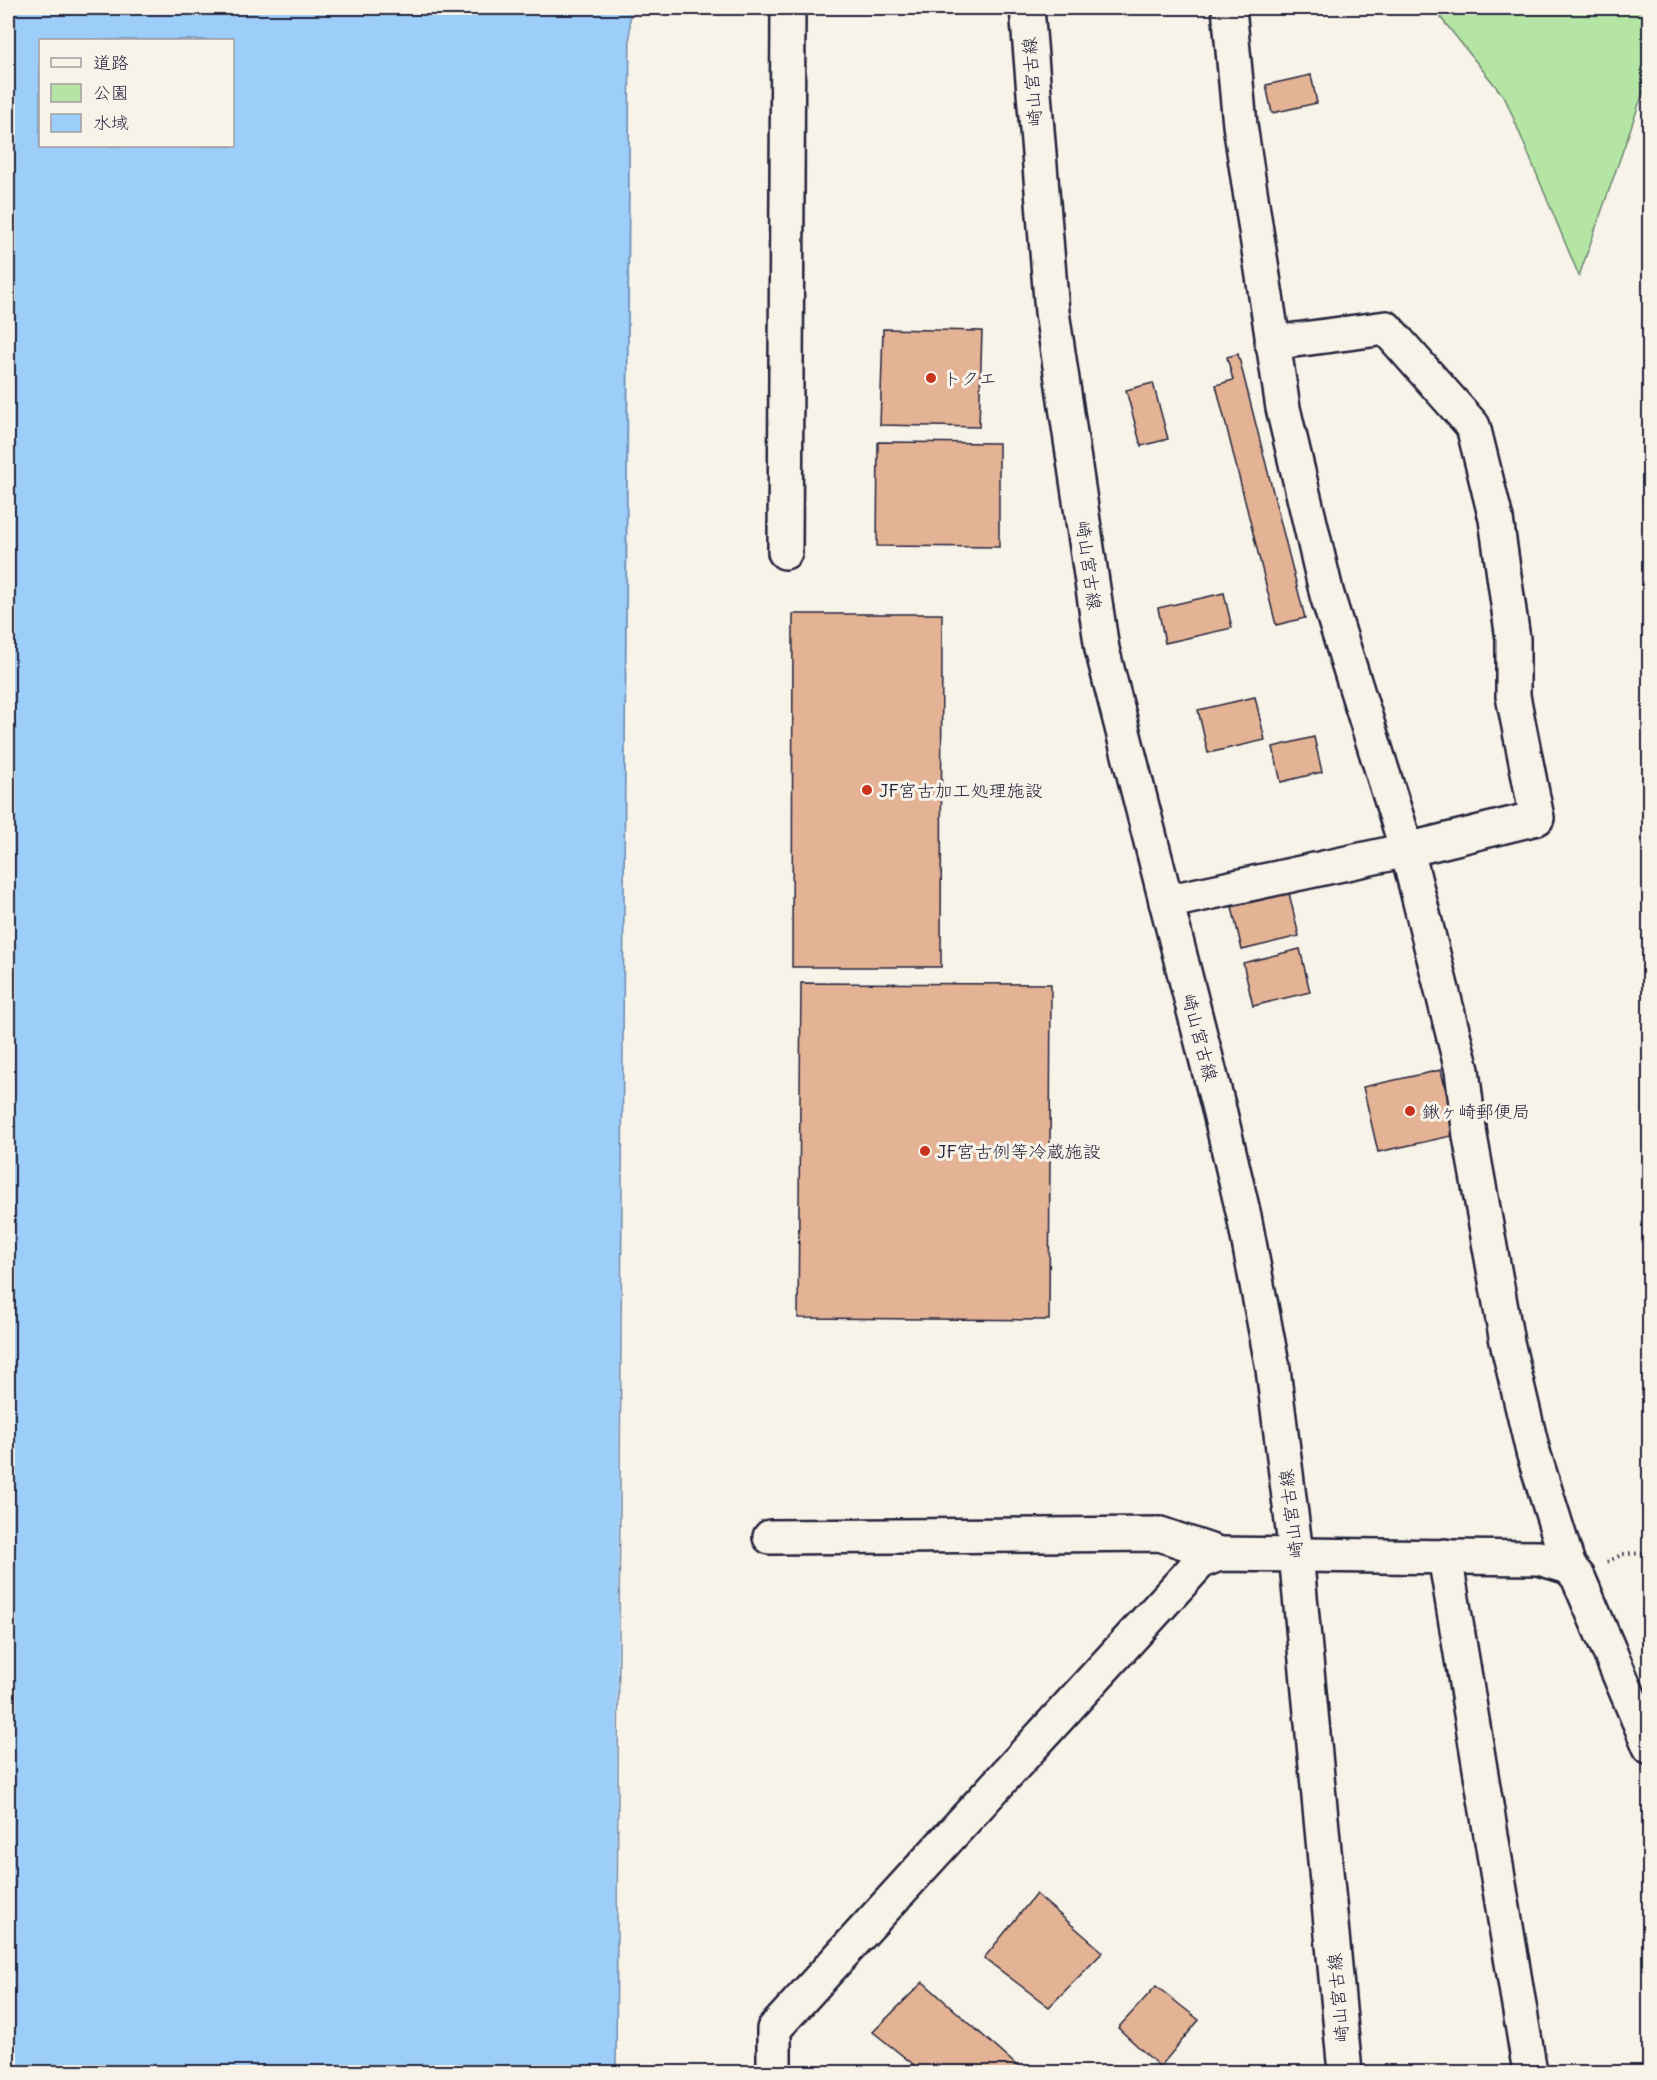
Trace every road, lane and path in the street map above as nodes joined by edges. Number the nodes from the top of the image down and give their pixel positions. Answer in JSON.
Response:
{"nodes":[{"id":1,"x":788,"y":8,"type":"edge"},
{"id":2,"x":1027,"y":8,"type":"edge"},
{"id":3,"x":1229,"y":8,"type":"edge"},
{"id":4,"x":1272,"y":343,"type":"junction"},
{"id":5,"x":785,"y":552,"type":"dead end"},
{"id":6,"x":1407,"y":850,"type":"junction"},
{"id":7,"x":1166,"y":902,"type":"junction"},
{"id":8,"x":770,"y":1537,"type":"dead end"},
{"id":9,"x":1650,"y":1553,"type":"edge"},
{"id":10,"x":1219,"y":1554,"type":"junction"},
{"id":11,"x":1296,"y":1554,"type":"junction"},
{"id":12,"x":1445,"y":1556,"type":"junction"},
{"id":13,"x":1574,"y":1572,"type":"junction"},
{"id":14,"x":1650,"y":1747,"type":"edge"},
{"id":15,"x":774,"y":2073,"type":"edge"},
{"id":16,"x":1344,"y":2073,"type":"edge"},
{"id":17,"x":1530,"y":2073,"type":"edge"}],
"edges":[{"from":1,"to":5,"type":"street"},
{"from":2,"to":7,"type":"street","name":"崎山宮古線"},
{"from":3,"to":4,"type":"street"},
{"from":4,"to":6,"type":"street"},
{"from":4,"to":6,"type":"street"},
{"from":6,"to":7,"type":"street"},
{"from":6,"to":13,"type":"street"},
{"from":7,"to":11,"type":"street","name":"崎山宮古線"},
{"from":8,"to":10,"type":"street"},
{"from":9,"to":13,"type":"path"},
{"from":10,"to":11,"type":"street"},
{"from":10,"to":15,"type":"street"},
{"from":11,"to":12,"type":"street"},
{"from":11,"to":16,"type":"street","name":"崎山宮古線"},
{"from":12,"to":13,"type":"street"},
{"from":12,"to":17,"type":"street"},
{"from":13,"to":14,"type":"street"}]}
